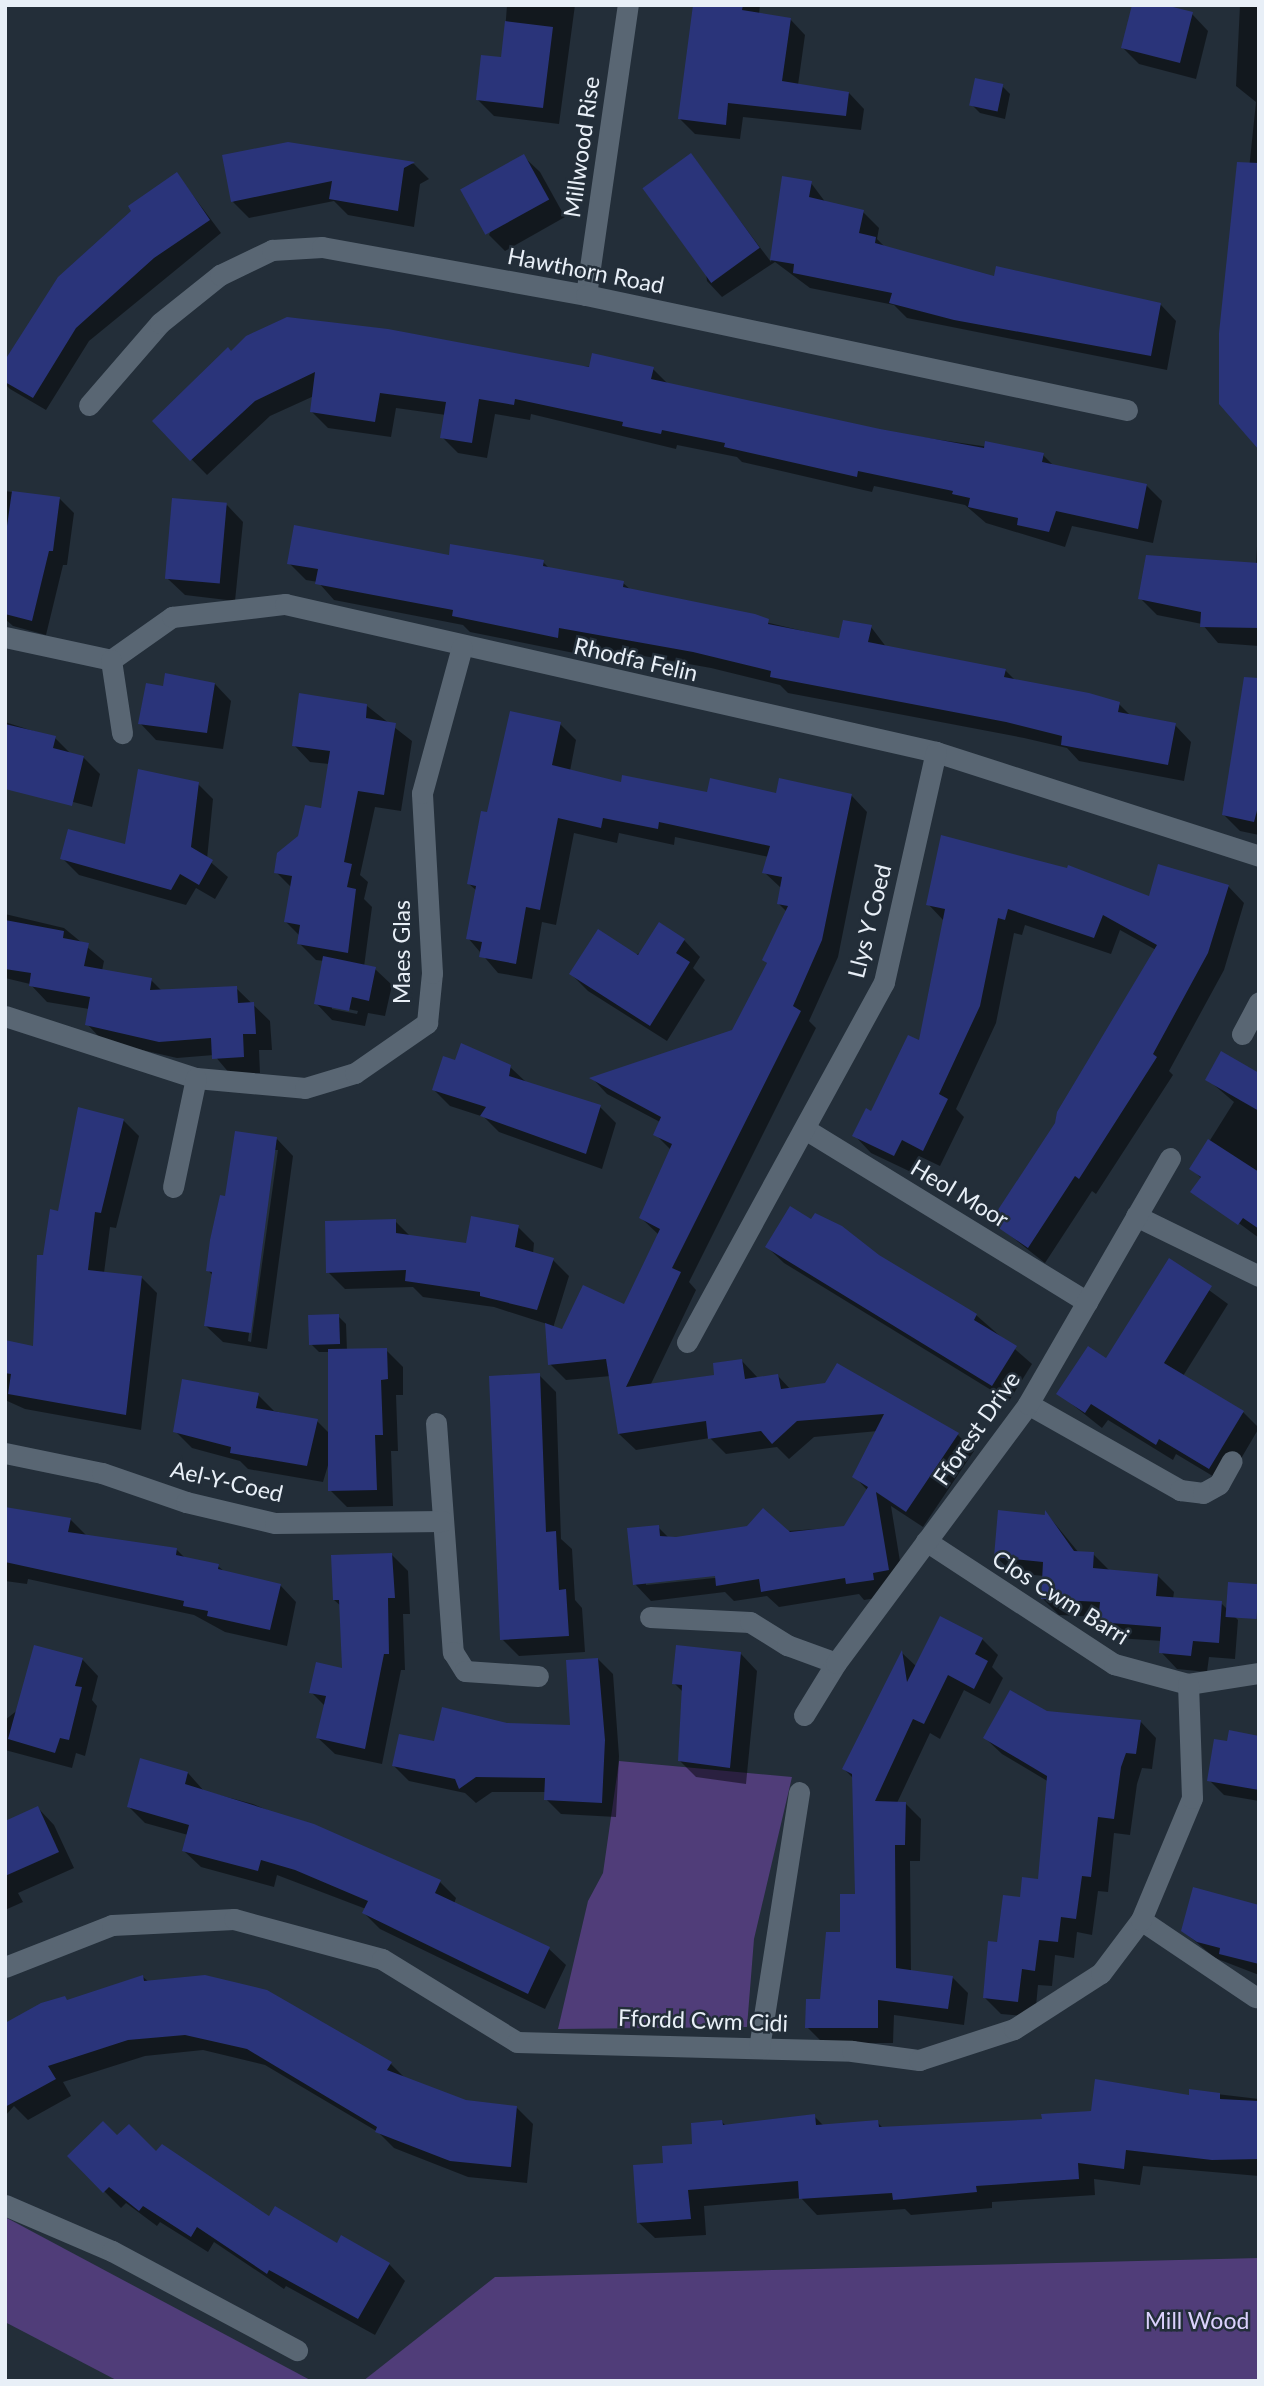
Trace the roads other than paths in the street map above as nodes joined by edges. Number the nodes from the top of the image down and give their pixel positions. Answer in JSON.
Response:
{"nodes":[{"id":1,"x":628,"y":5,"type":"edge"},
{"id":2,"x":586,"y":295,"type":"junction"},
{"id":3,"x":89,"y":405,"type":"dead end"},
{"id":4,"x":1127,"y":410,"type":"dead end"},
{"id":5,"x":5,"y":637,"type":"edge"},
{"id":6,"x":462,"y":647,"type":"junction"},
{"id":7,"x":111,"y":660,"type":"junction"},
{"id":8,"x":122,"y":733,"type":"dead end"},
{"id":9,"x":936,"y":752,"type":"junction"},
{"id":10,"x":1259,"y":856,"type":"edge"},
{"id":11,"x":1259,"y":1002,"type":"edge"},
{"id":12,"x":5,"y":1016,"type":"edge"},
{"id":13,"x":1242,"y":1034,"type":"dead end"},
{"id":14,"x":196,"y":1078,"type":"junction"},
{"id":15,"x":805,"y":1129,"type":"junction"},
{"id":16,"x":1170,"y":1158,"type":"dead end"},
{"id":17,"x":173,"y":1187,"type":"dead end"},
{"id":18,"x":1136,"y":1216,"type":"junction"},
{"id":19,"x":1259,"y":1276,"type":"edge"},
{"id":20,"x":1087,"y":1302,"type":"junction"},
{"id":21,"x":687,"y":1342,"type":"dead end"},
{"id":22,"x":1028,"y":1404,"type":"junction"},
{"id":23,"x":436,"y":1423,"type":"dead end"},
{"id":24,"x":5,"y":1454,"type":"edge"},
{"id":25,"x":1232,"y":1461,"type":"dead end"},
{"id":26,"x":442,"y":1521,"type":"junction"},
{"id":27,"x":926,"y":1541,"type":"junction"},
{"id":28,"x":650,"y":1617,"type":"dead end"},
{"id":29,"x":836,"y":1663,"type":"junction"},
{"id":30,"x":1259,"y":1673,"type":"edge"},
{"id":31,"x":538,"y":1676,"type":"dead end"},
{"id":32,"x":1188,"y":1684,"type":"junction"},
{"id":33,"x":804,"y":1715,"type":"dead end"},
{"id":34,"x":799,"y":1792,"type":"dead end"},
{"id":35,"x":1141,"y":1920,"type":"junction"},
{"id":36,"x":5,"y":1967,"type":"edge"},
{"id":37,"x":1255,"y":1997,"type":"dead end"},
{"id":38,"x":759,"y":2048,"type":"junction"},
{"id":39,"x":5,"y":2205,"type":"edge"},
{"id":40,"x":296,"y":2350,"type":"dead end"}],
"edges":[{"from":1,"to":2,"type":"street","name":"Millwood Rise"},
{"from":2,"to":3,"type":"street","name":"Hawthorn Road"},
{"from":2,"to":4,"type":"street","name":"Hawthorn Road"},
{"from":5,"to":7,"type":"street"},
{"from":6,"to":7,"type":"street","name":"Rhodfa Felin"},
{"from":6,"to":9,"type":"street","name":"Rhodfa Felin"},
{"from":6,"to":14,"type":"street","name":"Maes Glas"},
{"from":7,"to":8,"type":"street"},
{"from":9,"to":10,"type":"street","name":"Rhodfa Felin"},
{"from":9,"to":15,"type":"street","name":"Llys Y Coed"},
{"from":11,"to":13,"type":"street"},
{"from":12,"to":14,"type":"street","name":"Maes Glas"},
{"from":14,"to":17,"type":"street"},
{"from":15,"to":20,"type":"street","name":"Heol Moor"},
{"from":15,"to":21,"type":"street","name":"Llys Y Coed"},
{"from":16,"to":18,"type":"street","name":"Fforest Drive"},
{"from":18,"to":19,"type":"street"},
{"from":18,"to":20,"type":"street","name":"Fforest Drive"},
{"from":20,"to":22,"type":"street","name":"Fforest Drive"},
{"from":22,"to":25,"type":"street"},
{"from":22,"to":27,"type":"street","name":"Fforest Drive"},
{"from":23,"to":26,"type":"street"},
{"from":24,"to":26,"type":"street","name":"Ael-Y-Coed"},
{"from":26,"to":31,"type":"street"},
{"from":27,"to":29,"type":"street","name":"Fforest Drive"},
{"from":27,"to":32,"type":"street","name":"Clos Cwm Barri"},
{"from":28,"to":29,"type":"street"},
{"from":29,"to":33,"type":"street","name":"Fforest Drive"},
{"from":30,"to":32,"type":"street","name":"Clos Cwm Barri"},
{"from":32,"to":35,"type":"street","name":"Ffordd Cwm Cidi"},
{"from":34,"to":38,"type":"street"},
{"from":35,"to":37,"type":"street"},
{"from":35,"to":38,"type":"street","name":"Ffordd Cwm Cidi"},
{"from":36,"to":38,"type":"street","name":"Ffordd Cwm Cidi"},
{"from":39,"to":40,"type":"street"}]}
